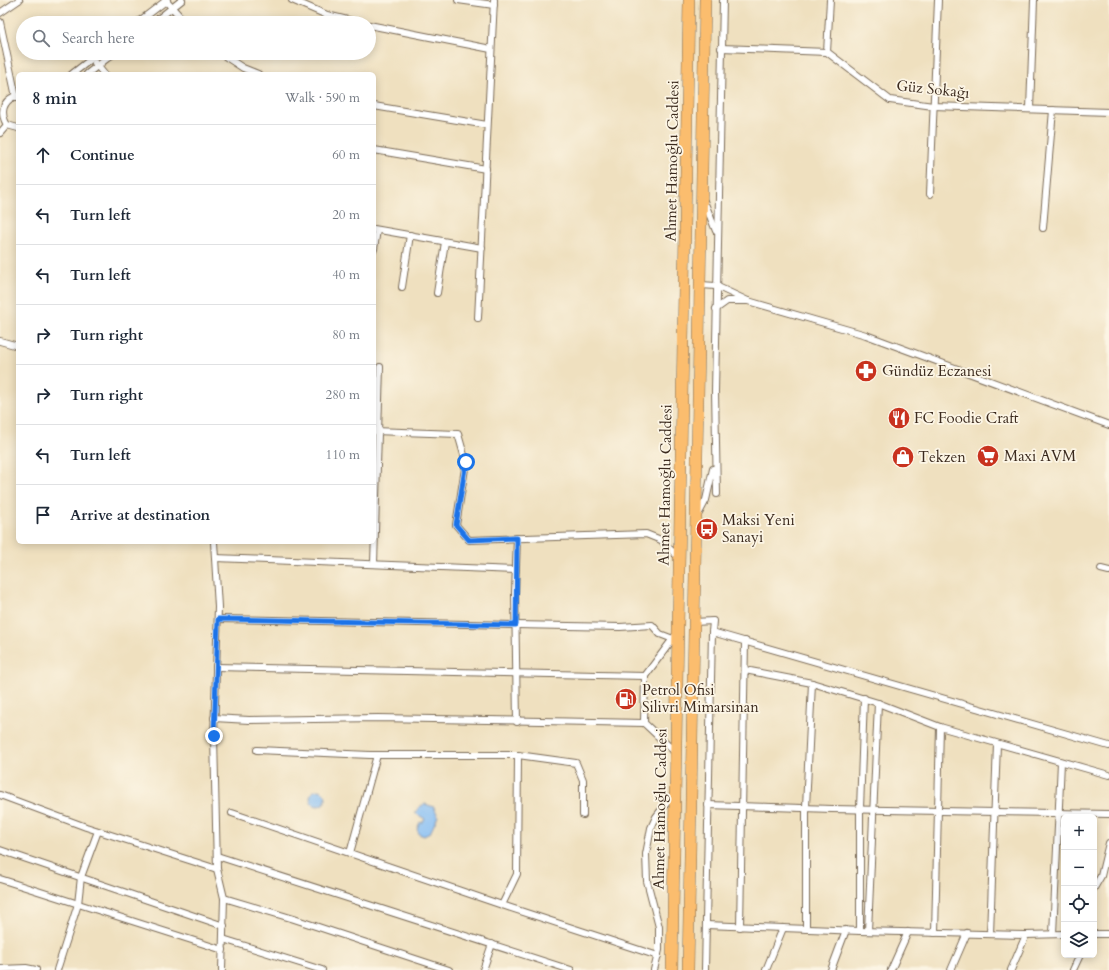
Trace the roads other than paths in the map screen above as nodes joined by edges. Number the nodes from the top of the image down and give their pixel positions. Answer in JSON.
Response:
{"nodes":[{"id":1,"x":19,"y":0,"type":"edge"},
{"id":2,"x":166,"y":0,"type":"edge"},
{"id":3,"x":182,"y":0,"type":"edge"},
{"id":4,"x":292,"y":0,"type":"edge"},
{"id":5,"x":458,"y":0,"type":"edge"},
{"id":6,"x":689,"y":0,"type":"edge"},
{"id":7,"x":705,"y":0,"type":"edge"},
{"id":8,"x":722,"y":0,"type":"edge"},
{"id":9,"x":830,"y":0,"type":"edge"},
{"id":10,"x":938,"y":0,"type":"edge"},
{"id":11,"x":1034,"y":0,"type":"edge"},
{"id":12,"x":494,"y":2,"type":"edge"},
{"id":13,"x":172,"y":8,"type":"junction"},
{"id":14,"x":0,"y":13,"type":"edge"},
{"id":15,"x":146,"y":16,"type":"edge"},
{"id":16,"x":162,"y":16,"type":"edge"},
{"id":17,"x":179,"y":16,"type":"edge"},
{"id":18,"x":331,"y":16,"type":"edge"},
{"id":19,"x":0,"y":22,"type":"edge"},
{"id":20,"x":376,"y":26,"type":"edge"},
{"id":21,"x":721,"y":48,"type":"junction"},
{"id":22,"x":491,"y":49,"type":"junction"},
{"id":23,"x":827,"y":52,"type":"junction"},
{"id":24,"x":90,"y":60,"type":"edge"},
{"id":25,"x":92,"y":60,"type":"edge"},
{"id":26,"x":105,"y":60,"type":"edge"},
{"id":27,"x":231,"y":60,"type":"edge"},
{"id":28,"x":97,"y":66,"type":"junction"},
{"id":29,"x":75,"y":72,"type":"edge"},
{"id":30,"x":90,"y":72,"type":"edge"},
{"id":31,"x":102,"y":72,"type":"edge"},
{"id":32,"x":253,"y":72,"type":"edge"},
{"id":33,"x":16,"y":93,"type":"edge"},
{"id":34,"x":16,"y":97,"type":"edge"},
{"id":35,"x":376,"y":106,"type":"edge"},
{"id":36,"x":933,"y":106,"type":"junction"},
{"id":37,"x":1030,"y":109,"type":"junction"},
{"id":38,"x":1053,"y":110,"type":"junction"},
{"id":39,"x":1109,"y":112,"type":"edge"},
{"id":40,"x":7,"y":125,"type":"junction"},
{"id":41,"x":487,"y":125,"type":"junction"},
{"id":42,"x":16,"y":127,"type":"edge"},
{"id":43,"x":0,"y":133,"type":"edge"},
{"id":44,"x":376,"y":150,"type":"edge"},
{"id":45,"x":486,"y":169,"type":"junction"},
{"id":46,"x":930,"y":194,"type":"dead end"},
{"id":47,"x":701,"y":196,"type":"junction"},
{"id":48,"x":1043,"y":228,"type":"dead end"},
{"id":49,"x":376,"y":229,"type":"edge"},
{"id":50,"x":410,"y":235,"type":"junction"},
{"id":51,"x":717,"y":235,"type":"junction"},
{"id":52,"x":445,"y":242,"type":"junction"},
{"id":53,"x":482,"y":248,"type":"junction"},
{"id":54,"x":701,"y":285,"type":"junction"},
{"id":55,"x":402,"y":286,"type":"dead end"},
{"id":56,"x":716,"y":286,"type":"junction"},
{"id":57,"x":437,"y":293,"type":"dead end"},
{"id":58,"x":748,"y":301,"type":"junction"},
{"id":59,"x":716,"y":309,"type":"junction"},
{"id":60,"x":478,"y":318,"type":"dead end"},
{"id":61,"x":0,"y":341,"type":"edge"},
{"id":62,"x":16,"y":345,"type":"edge"},
{"id":63,"x":380,"y":367,"type":"dead end"},
{"id":64,"x":1109,"y":426,"type":"edge"},
{"id":65,"x":376,"y":431,"type":"edge"},
{"id":66,"x":715,"y":442,"type":"junction"},
{"id":67,"x":716,"y":494,"type":"dead end"},
{"id":68,"x":695,"y":522,"type":"junction"},
{"id":69,"x":517,"y":538,"type":"junction"},
{"id":70,"x":214,"y":544,"type":"edge"},
{"id":71,"x":374,"y":544,"type":"edge"},
{"id":72,"x":215,"y":558,"type":"junction"},
{"id":73,"x":679,"y":558,"type":"junction"},
{"id":74,"x":374,"y":564,"type":"junction"},
{"id":75,"x":1101,"y":569,"type":"dead end"},
{"id":76,"x":516,"y":570,"type":"junction"},
{"id":77,"x":1109,"y":571,"type":"edge"},
{"id":78,"x":218,"y":619,"type":"junction"},
{"id":79,"x":694,"y":622,"type":"junction"},
{"id":80,"x":516,"y":625,"type":"junction"},
{"id":81,"x":712,"y":632,"type":"junction"},
{"id":82,"x":676,"y":635,"type":"junction"},
{"id":83,"x":744,"y":641,"type":"junction"},
{"id":84,"x":216,"y":667,"type":"junction"},
{"id":85,"x":745,"y":670,"type":"junction"},
{"id":86,"x":516,"y":673,"type":"junction"},
{"id":87,"x":645,"y":676,"type":"junction"},
{"id":88,"x":812,"y":683,"type":"junction"},
{"id":89,"x":864,"y":698,"type":"junction"},
{"id":90,"x":878,"y":703,"type":"junction"},
{"id":91,"x":214,"y":718,"type":"junction"},
{"id":92,"x":517,"y":722,"type":"junction"},
{"id":93,"x":644,"y":723,"type":"junction"},
{"id":94,"x":940,"y":727,"type":"junction"},
{"id":95,"x":997,"y":744,"type":"junction"},
{"id":96,"x":1109,"y":746,"type":"edge"},
{"id":97,"x":257,"y":750,"type":"dead end"},
{"id":98,"x":676,"y":753,"type":"junction"},
{"id":99,"x":377,"y":755,"type":"junction"},
{"id":100,"x":518,"y":755,"type":"junction"},
{"id":101,"x":1061,"y":762,"type":"junction"},
{"id":102,"x":1109,"y":775,"type":"edge"},
{"id":103,"x":676,"y":790,"type":"junction"},
{"id":104,"x":0,"y":795,"type":"edge"},
{"id":105,"x":708,"y":805,"type":"junction"},
{"id":106,"x":742,"y":805,"type":"junction"},
{"id":107,"x":806,"y":807,"type":"junction"},
{"id":108,"x":860,"y":809,"type":"junction"},
{"id":109,"x":872,"y":810,"type":"junction"},
{"id":110,"x":938,"y":811,"type":"junction"},
{"id":111,"x":994,"y":812,"type":"junction"},
{"id":112,"x":232,"y":813,"type":"dead end"},
{"id":113,"x":1059,"y":813,"type":"junction"},
{"id":114,"x":1109,"y":814,"type":"edge"},
{"id":115,"x":583,"y":816,"type":"dead end"},
{"id":116,"x":98,"y":831,"type":"junction"},
{"id":117,"x":1109,"y":843,"type":"edge"},
{"id":118,"x":0,"y":850,"type":"edge"},
{"id":119,"x":350,"y":853,"type":"junction"},
{"id":120,"x":217,"y":856,"type":"junction"},
{"id":121,"x":218,"y":870,"type":"junction"},
{"id":122,"x":82,"y":877,"type":"junction"},
{"id":123,"x":0,"y":878,"type":"edge"},
{"id":124,"x":1095,"y":886,"type":"edge"},
{"id":125,"x":224,"y":898,"type":"junction"},
{"id":126,"x":78,"y":904,"type":"junction"},
{"id":127,"x":502,"y":905,"type":"junction"},
{"id":128,"x":674,"y":914,"type":"junction"},
{"id":129,"x":706,"y":925,"type":"junction"},
{"id":130,"x":224,"y":926,"type":"junction"},
{"id":131,"x":689,"y":927,"type":"junction"},
{"id":132,"x":740,"y":927,"type":"junction"},
{"id":133,"x":783,"y":928,"type":"junction"},
{"id":134,"x":806,"y":929,"type":"junction"},
{"id":135,"x":846,"y":930,"type":"junction"},
{"id":136,"x":860,"y":931,"type":"junction"},
{"id":137,"x":868,"y":931,"type":"junction"},
{"id":138,"x":908,"y":932,"type":"junction"},
{"id":139,"x":935,"y":933,"type":"junction"},
{"id":140,"x":967,"y":933,"type":"junction"},
{"id":141,"x":990,"y":934,"type":"junction"},
{"id":142,"x":1053,"y":934,"type":"junction"},
{"id":143,"x":1061,"y":934,"type":"edge"},
{"id":144,"x":1097,"y":934,"type":"edge"},
{"id":145,"x":1109,"y":934,"type":"edge"},
{"id":146,"x":1026,"y":935,"type":"junction"},
{"id":147,"x":223,"y":939,"type":"junction"},
{"id":148,"x":492,"y":944,"type":"junction"},
{"id":149,"x":223,"y":950,"type":"junction"},
{"id":150,"x":658,"y":956,"type":"junction"},
{"id":151,"x":1079,"y":958,"type":"edge"},
{"id":152,"x":0,"y":969,"type":"edge"},
{"id":153,"x":36,"y":970,"type":"edge"},
{"id":154,"x":57,"y":970,"type":"edge"},
{"id":155,"x":222,"y":970,"type":"edge"},
{"id":156,"x":322,"y":970,"type":"edge"},
{"id":157,"x":448,"y":970,"type":"edge"},
{"id":158,"x":483,"y":970,"type":"edge"},
{"id":159,"x":571,"y":970,"type":"edge"},
{"id":160,"x":654,"y":970,"type":"edge"},
{"id":161,"x":666,"y":970,"type":"edge"},
{"id":162,"x":672,"y":970,"type":"edge"},
{"id":163,"x":688,"y":970,"type":"edge"},
{"id":164,"x":694,"y":970,"type":"edge"},
{"id":165,"x":705,"y":970,"type":"edge"},
{"id":166,"x":766,"y":970,"type":"edge"},
{"id":167,"x":831,"y":970,"type":"edge"},
{"id":168,"x":891,"y":970,"type":"edge"},
{"id":169,"x":952,"y":970,"type":"edge"},
{"id":170,"x":1011,"y":970,"type":"edge"},
{"id":171,"x":1073,"y":970,"type":"edge"}],
"edges":[{"from":1,"to":14,"type":"street"},
{"from":2,"to":13,"type":"street"},
{"from":2,"to":15,"type":"street"},
{"from":3,"to":13,"type":"street"},
{"from":4,"to":18,"type":"street"},
{"from":5,"to":12,"type":"street"},
{"from":6,"to":73,"type":"highway","name":"Ahmet Hamoğlu Caddesi"},
{"from":7,"to":47,"type":"highway","name":"Ahmet Hamoğlu Caddesi"},
{"from":8,"to":21,"type":"street"},
{"from":9,"to":23,"type":"street"},
{"from":10,"to":36,"type":"street"},
{"from":11,"to":37,"type":"street"},
{"from":12,"to":22,"type":"street"},
{"from":13,"to":16,"type":"street"},
{"from":13,"to":17,"type":"street"},
{"from":19,"to":33,"type":"street"},
{"from":20,"to":22,"type":"street"},
{"from":21,"to":23,"type":"street"},
{"from":21,"to":51,"type":"street"},
{"from":22,"to":41,"type":"street"},
{"from":23,"to":36,"type":"street","name":"Güz Sokağı"},
{"from":24,"to":29,"type":"street"},
{"from":25,"to":28,"type":"street"},
{"from":26,"to":28,"type":"street"},
{"from":27,"to":32,"type":"street"},
{"from":28,"to":30,"type":"street"},
{"from":28,"to":31,"type":"street"},
{"from":34,"to":40,"type":"street"},
{"from":35,"to":41,"type":"street"},
{"from":36,"to":37,"type":"street","name":"Güz Sokağı"},
{"from":36,"to":46,"type":"street"},
{"from":37,"to":38,"type":"street","name":"Güz Sokağı"},
{"from":38,"to":39,"type":"street","name":"Güz Sokağı"},
{"from":38,"to":48,"type":"street"},
{"from":40,"to":42,"type":"street"},
{"from":40,"to":43,"type":"street"},
{"from":41,"to":45,"type":"street"},
{"from":44,"to":45,"type":"street"},
{"from":45,"to":53,"type":"street"},
{"from":47,"to":51,"type":"street"},
{"from":47,"to":54,"type":"highway","name":"Ahmet Hamoğlu Caddesi"},
{"from":49,"to":50,"type":"street"},
{"from":50,"to":52,"type":"street"},
{"from":50,"to":55,"type":"street"},
{"from":51,"to":56,"type":"street"},
{"from":52,"to":53,"type":"street"},
{"from":52,"to":57,"type":"street"},
{"from":53,"to":60,"type":"street"},
{"from":54,"to":56,"type":"street"},
{"from":54,"to":68,"type":"highway","name":"Ahmet Hamoğlu Caddesi"},
{"from":56,"to":58,"type":"street"},
{"from":56,"to":59,"type":"street"},
{"from":58,"to":59,"type":"street"},
{"from":58,"to":64,"type":"street"},
{"from":59,"to":66,"type":"street"},
{"from":61,"to":62,"type":"street"},
{"from":63,"to":65,"type":"street"},
{"from":65,"to":69,"type":"street"},
{"from":66,"to":67,"type":"street"},
{"from":66,"to":68,"type":"street"},
{"from":68,"to":79,"type":"highway","name":"Ahmet Hamoğlu Caddesi"},
{"from":69,"to":73,"type":"street"},
{"from":69,"to":76,"type":"street"},
{"from":70,"to":72,"type":"street"},
{"from":71,"to":74,"type":"street"},
{"from":72,"to":74,"type":"street"},
{"from":72,"to":78,"type":"street"},
{"from":73,"to":82,"type":"highway","name":"Ahmet Hamoğlu Caddesi"},
{"from":74,"to":76,"type":"street"},
{"from":75,"to":77,"type":"street"},
{"from":76,"to":80,"type":"street"},
{"from":78,"to":80,"type":"street"},
{"from":78,"to":84,"type":"street"},
{"from":79,"to":81,"type":"street"},
{"from":79,"to":131,"type":"highway","name":"Ahmet Hamoğlu Caddesi"},
{"from":80,"to":82,"type":"street"},
{"from":80,"to":86,"type":"street"},
{"from":81,"to":83,"type":"street"},
{"from":81,"to":105,"type":"street"},
{"from":82,"to":87,"type":"street"},
{"from":82,"to":98,"type":"highway","name":"Ahmet Hamoğlu Caddesi"},
{"from":83,"to":85,"type":"street"},
{"from":83,"to":96,"type":"street"},
{"from":84,"to":86,"type":"street"},
{"from":84,"to":91,"type":"street"},
{"from":85,"to":88,"type":"street"},
{"from":85,"to":106,"type":"street"},
{"from":86,"to":87,"type":"street"},
{"from":86,"to":92,"type":"street"},
{"from":87,"to":93,"type":"street"},
{"from":88,"to":89,"type":"street"},
{"from":88,"to":107,"type":"street"},
{"from":89,"to":90,"type":"street"},
{"from":89,"to":108,"type":"street"},
{"from":90,"to":94,"type":"street"},
{"from":90,"to":109,"type":"street"},
{"from":91,"to":92,"type":"street"},
{"from":91,"to":120,"type":"street"},
{"from":92,"to":93,"type":"street"},
{"from":93,"to":98,"type":"street"},
{"from":94,"to":95,"type":"street"},
{"from":94,"to":110,"type":"street"},
{"from":95,"to":101,"type":"street"},
{"from":95,"to":111,"type":"street"},
{"from":97,"to":99,"type":"street"},
{"from":98,"to":103,"type":"highway","name":"Ahmet Hamoğlu Caddesi"},
{"from":99,"to":100,"type":"street"},
{"from":99,"to":119,"type":"street"},
{"from":100,"to":115,"type":"street"},
{"from":100,"to":127,"type":"street"},
{"from":101,"to":102,"type":"street"},
{"from":101,"to":113,"type":"street"},
{"from":103,"to":128,"type":"highway","name":"Ahmet Hamoğlu Caddesi"},
{"from":103,"to":150,"type":"street"},
{"from":104,"to":116,"type":"street"},
{"from":105,"to":106,"type":"street"},
{"from":105,"to":129,"type":"street"},
{"from":106,"to":107,"type":"street"},
{"from":106,"to":132,"type":"street"},
{"from":107,"to":108,"type":"street"},
{"from":107,"to":134,"type":"street"},
{"from":108,"to":109,"type":"street"},
{"from":108,"to":136,"type":"street"},
{"from":109,"to":110,"type":"street"},
{"from":109,"to":137,"type":"street"},
{"from":110,"to":111,"type":"street"},
{"from":110,"to":139,"type":"street"},
{"from":111,"to":113,"type":"street"},
{"from":111,"to":141,"type":"street"},
{"from":112,"to":119,"type":"street"},
{"from":113,"to":114,"type":"street"},
{"from":113,"to":142,"type":"street"},
{"from":116,"to":121,"type":"street"},
{"from":116,"to":122,"type":"street"},
{"from":117,"to":124,"type":"street"},
{"from":118,"to":122,"type":"street"},
{"from":119,"to":127,"type":"street"},
{"from":120,"to":121,"type":"street"},
{"from":120,"to":148,"type":"street"},
{"from":121,"to":125,"type":"street"},
{"from":122,"to":126,"type":"street"},
{"from":122,"to":130,"type":"street"},
{"from":123,"to":126,"type":"street"},
{"from":125,"to":130,"type":"street"},
{"from":125,"to":157,"type":"street"},
{"from":126,"to":149,"type":"street"},
{"from":126,"to":154,"type":"street"},
{"from":127,"to":150,"type":"street"},
{"from":128,"to":161,"type":"highway"},
{"from":128,"to":162,"type":"highway","name":"Ahmet Hamoğlu Caddesi"},
{"from":129,"to":132,"type":"street"},
{"from":129,"to":165,"type":"street"},
{"from":130,"to":147,"type":"street"},
{"from":131,"to":163,"type":"highway","name":"Ahmet Hamoğlu Caddesi"},
{"from":131,"to":164,"type":"highway"},
{"from":132,"to":133,"type":"street"},
{"from":133,"to":134,"type":"street"},
{"from":133,"to":166,"type":"street"},
{"from":134,"to":135,"type":"street"},
{"from":135,"to":136,"type":"street"},
{"from":135,"to":167,"type":"street"},
{"from":136,"to":137,"type":"street"},
{"from":137,"to":138,"type":"street"},
{"from":138,"to":139,"type":"street"},
{"from":138,"to":168,"type":"street"},
{"from":139,"to":140,"type":"street"},
{"from":140,"to":141,"type":"street"},
{"from":140,"to":169,"type":"street"},
{"from":141,"to":146,"type":"street"},
{"from":142,"to":143,"type":"street"},
{"from":142,"to":146,"type":"street"},
{"from":144,"to":145,"type":"street"},
{"from":146,"to":170,"type":"street"},
{"from":147,"to":149,"type":"street"},
{"from":147,"to":156,"type":"street"},
{"from":148,"to":158,"type":"street"},
{"from":148,"to":159,"type":"street"},
{"from":149,"to":155,"type":"street"},
{"from":150,"to":160,"type":"street"},
{"from":151,"to":171,"type":"street"},
{"from":152,"to":153,"type":"street"}]}
